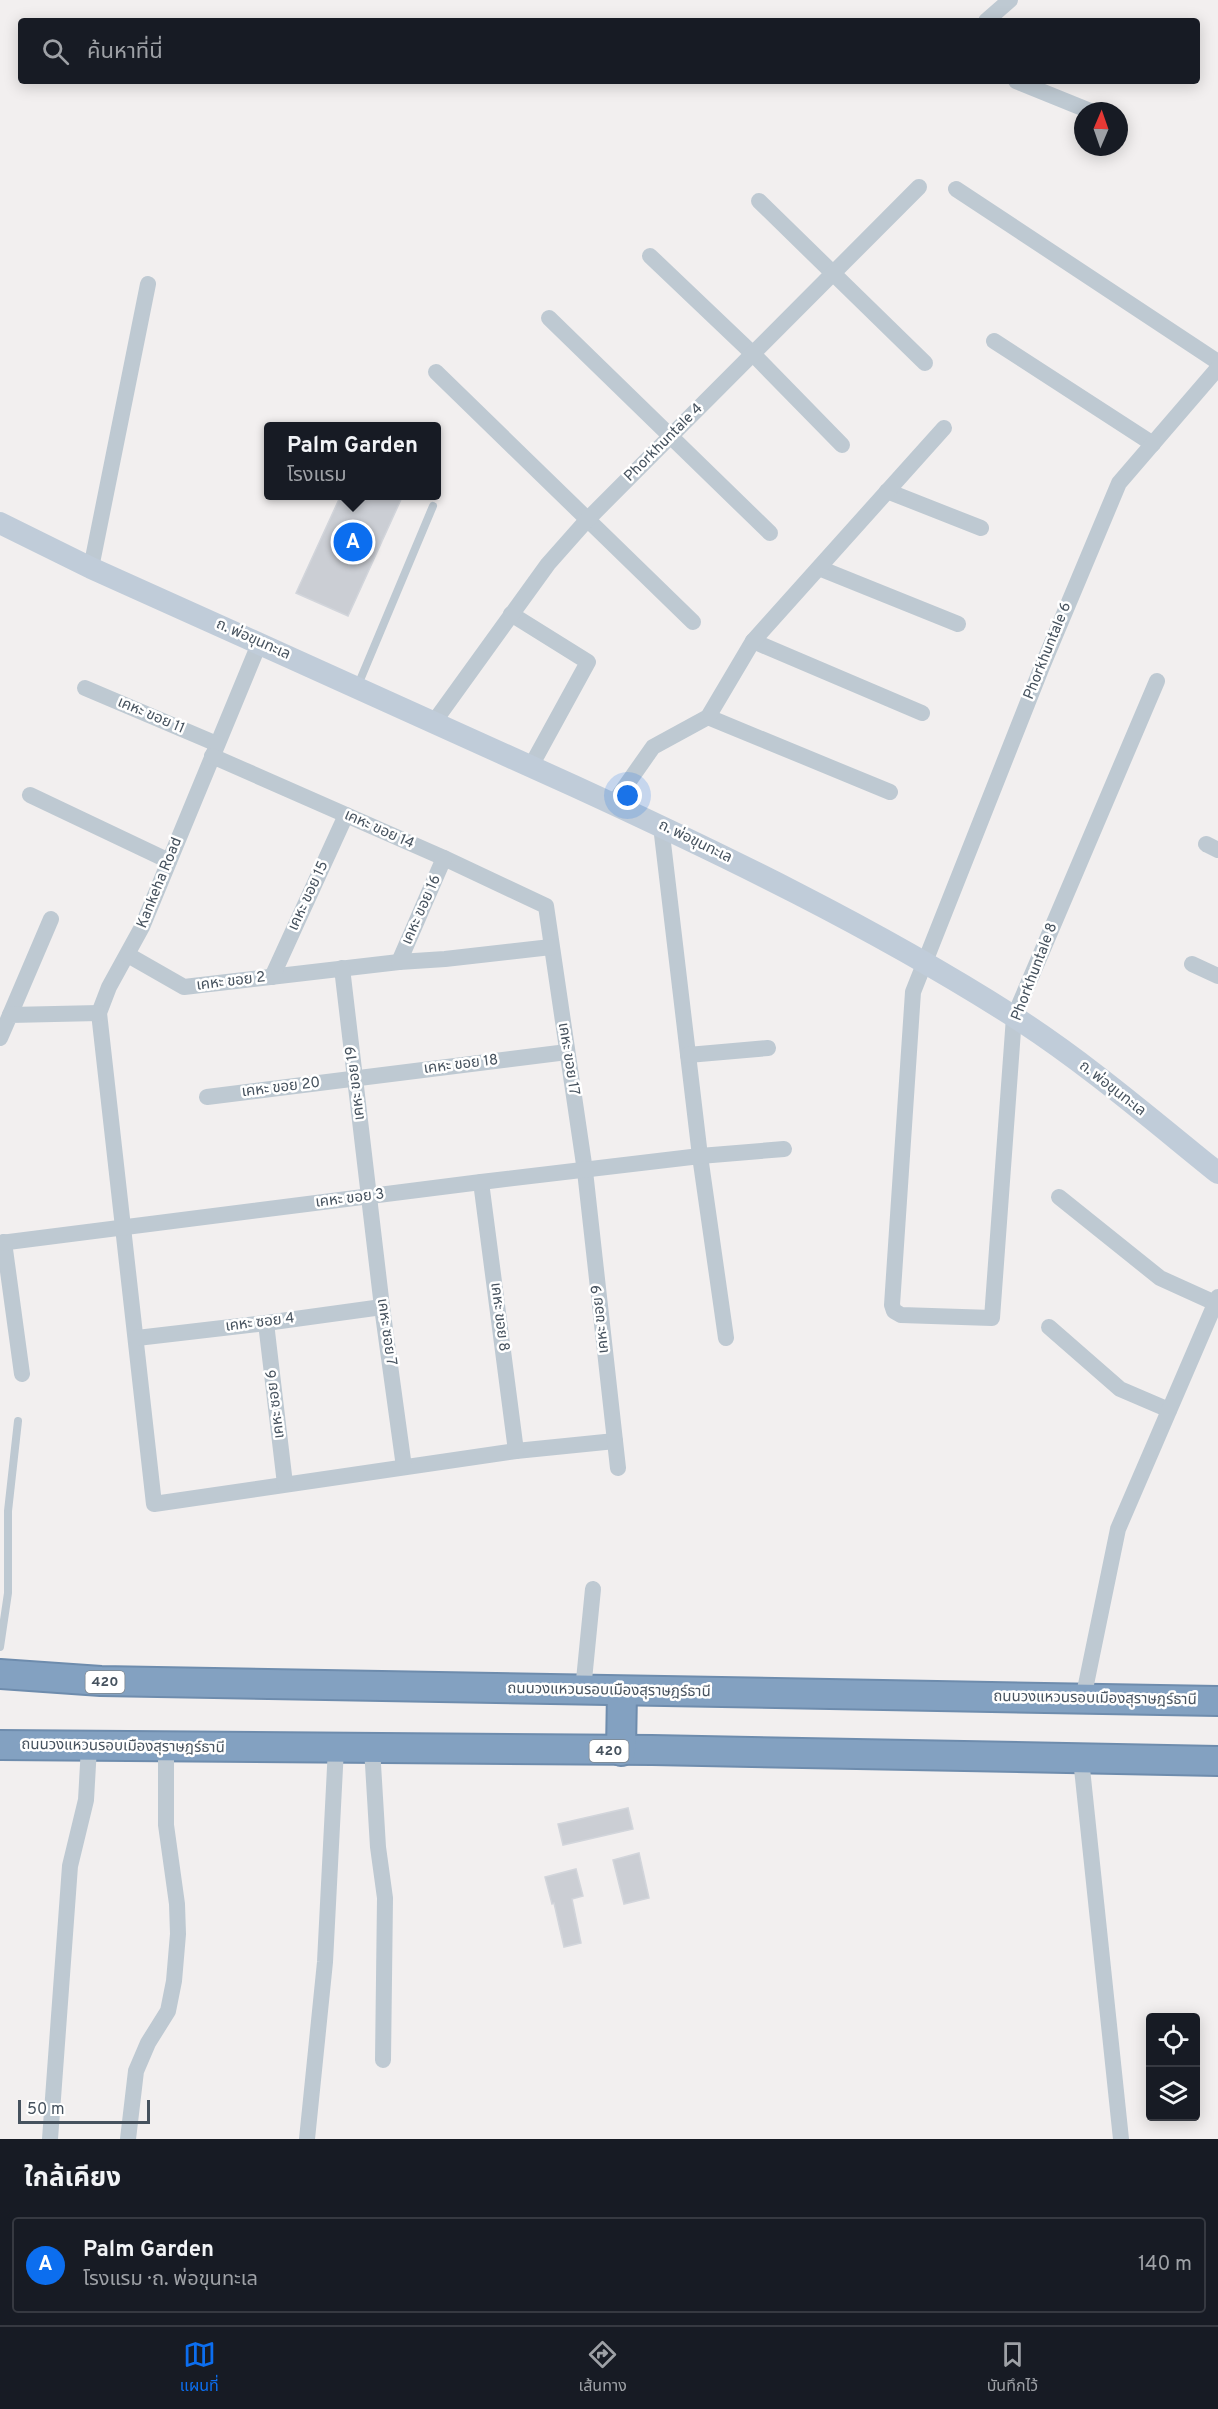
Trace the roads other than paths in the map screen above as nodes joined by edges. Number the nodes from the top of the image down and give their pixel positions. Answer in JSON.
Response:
{"nodes":[{"id":1,"x":1010,"y":0,"type":"edge"},
{"id":2,"x":989,"y":18,"type":"edge"},
{"id":3,"x":1023,"y":84,"type":"edge"},
{"id":4,"x":1074,"y":105,"type":"edge"},
{"id":5,"x":919,"y":187,"type":"dead end"},
{"id":6,"x":956,"y":189,"type":"dead end"},
{"id":7,"x":759,"y":201,"type":"dead end"},
{"id":8,"x":650,"y":256,"type":"dead end"},
{"id":9,"x":834,"y":272,"type":"junction"},
{"id":10,"x":148,"y":284,"type":"dead end"},
{"id":11,"x":549,"y":318,"type":"dead end"},
{"id":12,"x":994,"y":341,"type":"dead end"},
{"id":13,"x":753,"y":354,"type":"junction"},
{"id":14,"x":1218,"y":362,"type":"edge"},
{"id":15,"x":925,"y":363,"type":"dead end"},
{"id":16,"x":1218,"y":368,"type":"edge"},
{"id":17,"x":436,"y":372,"type":"dead end"},
{"id":18,"x":944,"y":428,"type":"dead end"},
{"id":19,"x":670,"y":437,"type":"junction"},
{"id":20,"x":1153,"y":444,"type":"junction"},
{"id":21,"x":842,"y":445,"type":"dead end"},
{"id":22,"x":887,"y":491,"type":"junction"},
{"id":23,"x":433,"y":506,"type":"dead end"},
{"id":24,"x":587,"y":520,"type":"junction"},
{"id":25,"x":0,"y":523,"type":"edge"},
{"id":26,"x":981,"y":528,"type":"dead end"},
{"id":27,"x":770,"y":533,"type":"dead end"},
{"id":28,"x":92,"y":568,"type":"junction"},
{"id":29,"x":819,"y":568,"type":"junction"},
{"id":30,"x":511,"y":614,"type":"junction"},
{"id":31,"x":693,"y":622,"type":"dead end"},
{"id":32,"x":958,"y":624,"type":"dead end"},
{"id":33,"x":753,"y":641,"type":"junction"},
{"id":34,"x":259,"y":644,"type":"junction"},
{"id":35,"x":1157,"y":681,"type":"dead end"},
{"id":36,"x":357,"y":687,"type":"junction"},
{"id":37,"x":85,"y":688,"type":"dead end"},
{"id":38,"x":921,"y":713,"type":"dead end"},
{"id":39,"x":708,"y":717,"type":"junction"},
{"id":40,"x":434,"y":722,"type":"junction"},
{"id":41,"x":214,"y":750,"type":"junction"},
{"id":42,"x":531,"y":766,"type":"junction"},
{"id":43,"x":890,"y":792,"type":"dead end"},
{"id":44,"x":30,"y":795,"type":"dead end"},
{"id":45,"x":613,"y":804,"type":"junction"},
{"id":46,"x":346,"y":815,"type":"junction"},
{"id":47,"x":662,"y":826,"type":"junction"},
{"id":48,"x":444,"y":858,"type":"junction"},
{"id":49,"x":169,"y":861,"type":"junction"},
{"id":50,"x":546,"y":906,"type":"joint"},
{"id":51,"x":51,"y":919,"type":"dead end"},
{"id":52,"x":551,"y":947,"type":"junction"},
{"id":53,"x":128,"y":955,"type":"junction"},
{"id":54,"x":924,"y":961,"type":"junction"},
{"id":55,"x":399,"y":962,"type":"junction"},
{"id":56,"x":1192,"y":964,"type":"dead end"},
{"id":57,"x":342,"y":968,"type":"junction"},
{"id":58,"x":1218,"y":976,"type":"edge"},
{"id":59,"x":272,"y":977,"type":"junction"},
{"id":60,"x":99,"y":1013,"type":"junction"},
{"id":61,"x":10,"y":1015,"type":"junction"},
{"id":62,"x":1014,"y":1017,"type":"junction"},
{"id":63,"x":0,"y":1038,"type":"edge"},
{"id":64,"x":768,"y":1048,"type":"dead end"},
{"id":65,"x":567,"y":1052,"type":"junction"},
{"id":66,"x":688,"y":1055,"type":"junction"},
{"id":67,"x":356,"y":1079,"type":"junction"},
{"id":68,"x":207,"y":1097,"type":"dead end"},
{"id":69,"x":784,"y":1149,"type":"dead end"},
{"id":70,"x":700,"y":1156,"type":"junction"},
{"id":71,"x":585,"y":1171,"type":"junction"},
{"id":72,"x":1218,"y":1173,"type":"edge"},
{"id":73,"x":482,"y":1182,"type":"junction"},
{"id":74,"x":369,"y":1197,"type":"junction"},
{"id":75,"x":1059,"y":1197,"type":"dead end"},
{"id":76,"x":124,"y":1227,"type":"junction"},
{"id":77,"x":2,"y":1243,"type":"edge"},
{"id":78,"x":1217,"y":1300,"type":"edge"},
{"id":79,"x":382,"y":1307,"type":"junction"},
{"id":80,"x":992,"y":1318,"type":"joint"},
{"id":81,"x":266,"y":1323,"type":"junction"},
{"id":82,"x":1049,"y":1327,"type":"dead end"},
{"id":83,"x":137,"y":1338,"type":"junction"},
{"id":84,"x":726,"y":1338,"type":"dead end"},
{"id":85,"x":22,"y":1374,"type":"dead end"},
{"id":86,"x":1169,"y":1410,"type":"junction"},
{"id":87,"x":18,"y":1421,"type":"dead end"},
{"id":88,"x":615,"y":1441,"type":"junction"},
{"id":89,"x":516,"y":1451,"type":"junction"},
{"id":90,"x":404,"y":1467,"type":"junction"},
{"id":91,"x":618,"y":1468,"type":"dead end"},
{"id":92,"x":285,"y":1484,"type":"junction"},
{"id":93,"x":593,"y":1589,"type":"dead end"},
{"id":94,"x":0,"y":1647,"type":"edge"},
{"id":95,"x":0,"y":1674,"type":"edge"},
{"id":96,"x":583,"y":1690,"type":"junction"},
{"id":97,"x":622,"y":1691,"type":"junction"},
{"id":98,"x":1083,"y":1699,"type":"junction"},
{"id":99,"x":1218,"y":1701,"type":"edge"},
{"id":100,"x":0,"y":1745,"type":"edge"},
{"id":101,"x":89,"y":1747,"type":"junction"},
{"id":102,"x":166,"y":1748,"type":"junction"},
{"id":103,"x":336,"y":1748,"type":"junction"},
{"id":104,"x":372,"y":1748,"type":"junction"},
{"id":105,"x":621,"y":1750,"type":"junction"},
{"id":106,"x":1081,"y":1759,"type":"junction"},
{"id":107,"x":1218,"y":1761,"type":"edge"},
{"id":108,"x":383,"y":2060,"type":"dead end"},
{"id":109,"x":50,"y":2139,"type":"edge"},
{"id":110,"x":128,"y":2139,"type":"edge"},
{"id":111,"x":307,"y":2139,"type":"edge"},
{"id":112,"x":1121,"y":2139,"type":"edge"}],
"edges":[{"from":1,"to":2,"type":"street"},
{"from":3,"to":4,"type":"street"},
{"from":5,"to":9,"type":"street","name":"Phorkhuntale 4"},
{"from":6,"to":14,"type":"street"},
{"from":7,"to":9,"type":"street"},
{"from":8,"to":13,"type":"street"},
{"from":9,"to":13,"type":"street","name":"Phorkhuntale 4"},
{"from":9,"to":15,"type":"street"},
{"from":10,"to":28,"type":"street"},
{"from":11,"to":19,"type":"street"},
{"from":12,"to":20,"type":"street"},
{"from":13,"to":19,"type":"street","name":"Phorkhuntale 4"},
{"from":13,"to":21,"type":"street"},
{"from":16,"to":20,"type":"street","name":"Phorkhuntale 6"},
{"from":17,"to":24,"type":"street"},
{"from":18,"to":22,"type":"street"},
{"from":19,"to":24,"type":"street","name":"Phorkhuntale 4"},
{"from":19,"to":27,"type":"street"},
{"from":20,"to":54,"type":"street","name":"Phorkhuntale 6"},
{"from":22,"to":26,"type":"street"},
{"from":22,"to":29,"type":"street"},
{"from":23,"to":36,"type":"lane"},
{"from":24,"to":30,"type":"street","name":"Phorkhuntale 4"},
{"from":24,"to":31,"type":"street"},
{"from":25,"to":28,"type":"street","name":"ถ. พ่อขุนทะเล"},
{"from":28,"to":34,"type":"street","name":"ถ. พ่อขุนทะเล"},
{"from":29,"to":32,"type":"street"},
{"from":29,"to":33,"type":"street"},
{"from":30,"to":40,"type":"street","name":"Phorkhuntale 4"},
{"from":30,"to":42,"type":"street"},
{"from":33,"to":38,"type":"street"},
{"from":33,"to":39,"type":"street"},
{"from":34,"to":36,"type":"street","name":"ถ. พ่อขุนทะเล"},
{"from":34,"to":41,"type":"street","name":"Kankeha Road"},
{"from":35,"to":62,"type":"street","name":"Phorkhuntale 8"},
{"from":36,"to":40,"type":"street","name":"ถ. พ่อขุนทะเล"},
{"from":37,"to":41,"type":"street","name":"เคหะ ขอย 11"},
{"from":39,"to":43,"type":"street"},
{"from":39,"to":45,"type":"street"},
{"from":40,"to":42,"type":"street","name":"ถ. พ่อขุนทะเล"},
{"from":41,"to":46,"type":"street","name":"เคหะ ขอย 14"},
{"from":41,"to":49,"type":"street","name":"Kankeha Road"},
{"from":42,"to":45,"type":"street","name":"ถ. พ่อขุนทะเล"},
{"from":44,"to":49,"type":"street"},
{"from":45,"to":47,"type":"street","name":"ถ. พ่อขุนทะเล"},
{"from":46,"to":48,"type":"street","name":"เคหะ ขอย 14"},
{"from":46,"to":59,"type":"street","name":"เคหะ ขอย 15"},
{"from":47,"to":54,"type":"street","name":"ถ. พ่อขุนทะเล"},
{"from":47,"to":66,"type":"street"},
{"from":48,"to":50,"type":"street","name":"เคหะ ขอย 14"},
{"from":48,"to":55,"type":"street","name":"เคหะ ขอย 16"},
{"from":49,"to":53,"type":"street","name":"Kankeha Road"},
{"from":50,"to":52,"type":"street","name":"เคหะ ขอย 17"},
{"from":51,"to":61,"type":"street"},
{"from":52,"to":55,"type":"street"},
{"from":52,"to":65,"type":"street","name":"เคหะ ขอย 17"},
{"from":53,"to":59,"type":"street","name":"เคหะ ขอย 2"},
{"from":53,"to":60,"type":"street","name":"Kankeha Road"},
{"from":54,"to":62,"type":"street","name":"ถ. พ่อขุนทะเล"},
{"from":54,"to":80,"type":"street","name":"Phorkhuntale 6"},
{"from":55,"to":57,"type":"street"},
{"from":56,"to":58,"type":"street"},
{"from":57,"to":59,"type":"street","name":"เคหะ ขอย 2"},
{"from":57,"to":67,"type":"street","name":"เคหะ ขอย 19"},
{"from":60,"to":61,"type":"street"},
{"from":60,"to":76,"type":"street"},
{"from":61,"to":63,"type":"street"},
{"from":62,"to":72,"type":"street","name":"ถ. พ่อขุนทะเล"},
{"from":62,"to":80,"type":"street","name":"Phorkhuntale 8"},
{"from":64,"to":66,"type":"street"},
{"from":65,"to":67,"type":"street","name":"เคหะ ขอย 18"},
{"from":65,"to":71,"type":"street","name":"เคหะ ขอย 17"},
{"from":66,"to":70,"type":"street"},
{"from":67,"to":68,"type":"street","name":"เคหะ ขอย 20"},
{"from":67,"to":74,"type":"street","name":"เคหะ ขอย 19"},
{"from":69,"to":70,"type":"street","name":"เคหะ ขอย 3"},
{"from":70,"to":71,"type":"street","name":"เคหะ ขอย 3"},
{"from":70,"to":84,"type":"street"},
{"from":71,"to":73,"type":"street","name":"เคหะ ขอย 3"},
{"from":71,"to":88,"type":"street","name":"เคหะ ขอย 9"},
{"from":73,"to":74,"type":"street","name":"เคหะ ขอย 3"},
{"from":73,"to":89,"type":"street","name":"เคหะ ขอย 8"},
{"from":74,"to":76,"type":"street","name":"เคหะ ขอย 3"},
{"from":74,"to":79,"type":"street","name":"เคหะ ซอย 7"},
{"from":75,"to":78,"type":"street"},
{"from":76,"to":77,"type":"street","name":"เคหะ ขอย 3"},
{"from":76,"to":83,"type":"street"},
{"from":77,"to":85,"type":"street"},
{"from":78,"to":86,"type":"street"},
{"from":79,"to":81,"type":"street","name":"เคหะ ซอย 4"},
{"from":79,"to":90,"type":"street","name":"เคหะ ซอย 7"},
{"from":81,"to":83,"type":"street","name":"เคหะ ซอย 4"},
{"from":81,"to":92,"type":"street","name":"เคหะ ซอย 6"},
{"from":82,"to":86,"type":"street"},
{"from":83,"to":92,"type":"street"},
{"from":86,"to":98,"type":"street"},
{"from":87,"to":94,"type":"lane"},
{"from":88,"to":89,"type":"street"},
{"from":88,"to":91,"type":"street","name":"เคหะ ขอย 9"},
{"from":89,"to":90,"type":"street"},
{"from":90,"to":92,"type":"street"},
{"from":93,"to":96,"type":"street"},
{"from":95,"to":96,"type":"highway","name":"ถนนวงแหวนรอบเมืองสุราษฎร์ธานี","number":"420"},
{"from":96,"to":97,"type":"highway","name":"ถนนวงแหวนรอบเมืองสุราษฎร์ธานี","number":"420"},
{"from":97,"to":98,"type":"highway","name":"ถนนวงแหวนรอบเมืองสุราษฎร์ธานี","number":"420"},
{"from":97,"to":105,"type":"highway"},
{"from":98,"to":99,"type":"highway","name":"ถนนวงแหวนรอบเมืองสุราษฎร์ธานี","number":"420"},
{"from":100,"to":101,"type":"highway","name":"ถนนวงแหวนรอบเมืองสุราษฎร์ธานี","number":"420"},
{"from":101,"to":102,"type":"highway","name":"ถนนวงแหวนรอบเมืองสุราษฎร์ธานี","number":"420"},
{"from":101,"to":109,"type":"street"},
{"from":102,"to":103,"type":"highway","name":"ถนนวงแหวนรอบเมืองสุราษฎร์ธานี","number":"420"},
{"from":102,"to":110,"type":"street"},
{"from":103,"to":104,"type":"highway","name":"ถนนวงแหวนรอบเมืองสุราษฎร์ธานี","number":"420"},
{"from":103,"to":111,"type":"street"},
{"from":104,"to":105,"type":"highway","name":"ถนนวงแหวนรอบเมืองสุราษฎร์ธานี","number":"420"},
{"from":104,"to":108,"type":"street"},
{"from":105,"to":106,"type":"highway","name":"ถนนวงแหวนรอบเมืองสุราษฎร์ธานี","number":"420"},
{"from":106,"to":107,"type":"highway","name":"ถนนวงแหวนรอบเมืองสุราษฎร์ธานี","number":"420"},
{"from":106,"to":112,"type":"street"}]}
